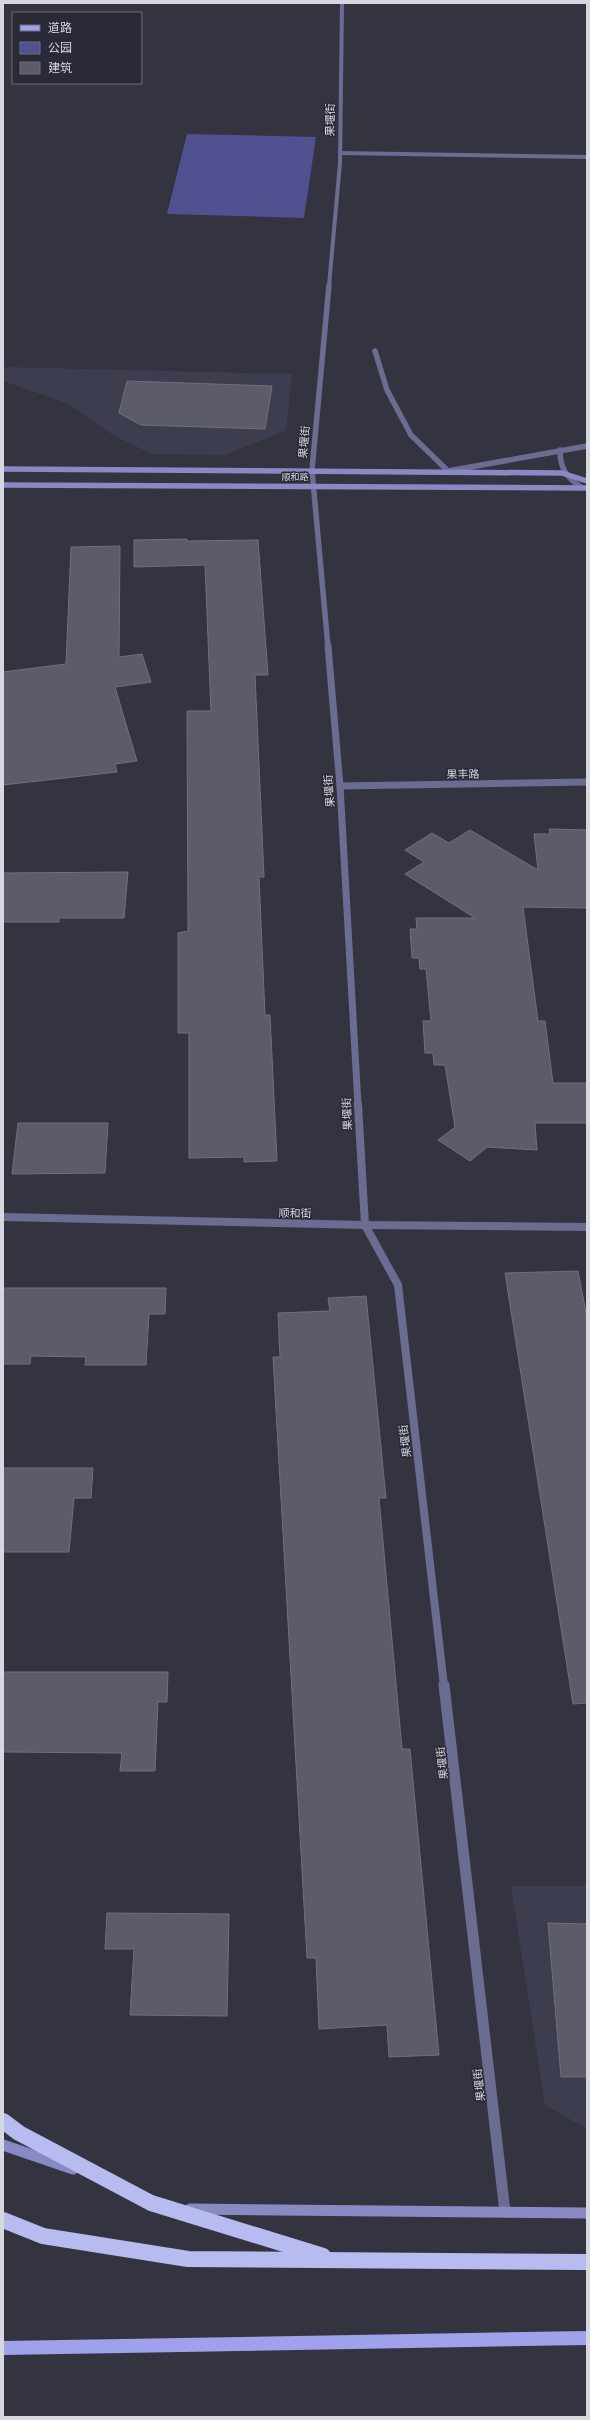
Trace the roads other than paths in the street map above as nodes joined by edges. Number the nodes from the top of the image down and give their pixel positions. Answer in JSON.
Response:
{"nodes":[{"id":1,"x":342,"y":3,"type":"edge"},
{"id":2,"x":340,"y":153,"type":"junction"},
{"id":3,"x":587,"y":157,"type":"edge"},
{"id":4,"x":375,"y":351,"type":"dead end"},
{"id":5,"x":587,"y":446,"type":"edge"},
{"id":6,"x":560,"y":450,"type":"junction"},
{"id":7,"x":3,"y":469,"type":"edge"},
{"id":8,"x":312,"y":470,"type":"junction"},
{"id":9,"x":448,"y":471,"type":"junction"},
{"id":10,"x":562,"y":473,"type":"junction"},
{"id":11,"x":587,"y":480,"type":"edge"},
{"id":12,"x":3,"y":485,"type":"edge"},
{"id":13,"x":314,"y":486,"type":"junction"},
{"id":14,"x":584,"y":487,"type":"edge"},
{"id":15,"x":587,"y":782,"type":"edge"},
{"id":16,"x":340,"y":786,"type":"junction"},
{"id":17,"x":3,"y":1217,"type":"edge"},
{"id":18,"x":365,"y":1225,"type":"junction"},
{"id":19,"x":587,"y":1227,"type":"edge"},
{"id":20,"x":3,"y":2122,"type":"edge"},
{"id":21,"x":3,"y":2145,"type":"edge"},
{"id":22,"x":505,"y":2212,"type":"junction"},
{"id":23,"x":587,"y":2213,"type":"edge"},
{"id":24,"x":3,"y":2220,"type":"edge"},
{"id":25,"x":336,"y":2260,"type":"junction"},
{"id":26,"x":587,"y":2262,"type":"edge"},
{"id":27,"x":587,"y":2338,"type":"edge"},
{"id":28,"x":3,"y":2348,"type":"edge"}],
"edges":[{"from":1,"to":2,"type":"street","name":"果堰街"},
{"from":2,"to":3,"type":"street"},
{"from":2,"to":8,"type":"street","name":"果堰街"},
{"from":4,"to":9,"type":"street"},
{"from":5,"to":6,"type":"street","name":"顺和路"},
{"from":6,"to":9,"type":"street","name":"顺和路"},
{"from":6,"to":10,"type":"street"},
{"from":7,"to":8,"type":"street","name":"顺和路"},
{"from":8,"to":9,"type":"street","name":"顺和路"},
{"from":8,"to":13,"type":"street","name":"果堰街"},
{"from":9,"to":10,"type":"street","name":"顺和路"},
{"from":10,"to":11,"type":"street","name":"顺和路"},
{"from":10,"to":14,"type":"street"},
{"from":12,"to":13,"type":"street","name":"顺和路"},
{"from":13,"to":14,"type":"street","name":"顺和路"},
{"from":13,"to":16,"type":"street","name":"果堰街"},
{"from":15,"to":16,"type":"street","name":"果丰路"},
{"from":16,"to":18,"type":"street","name":"果堰街"},
{"from":17,"to":18,"type":"street","name":"顺和街"},
{"from":18,"to":19,"type":"street","name":"顺和街"},
{"from":18,"to":22,"type":"street","name":"果堰街"},
{"from":20,"to":25,"type":"highway"},
{"from":21,"to":22,"type":"street"},
{"from":22,"to":23,"type":"street"},
{"from":24,"to":25,"type":"highway"},
{"from":25,"to":26,"type":"highway"},
{"from":27,"to":28,"type":"main road"}]}
